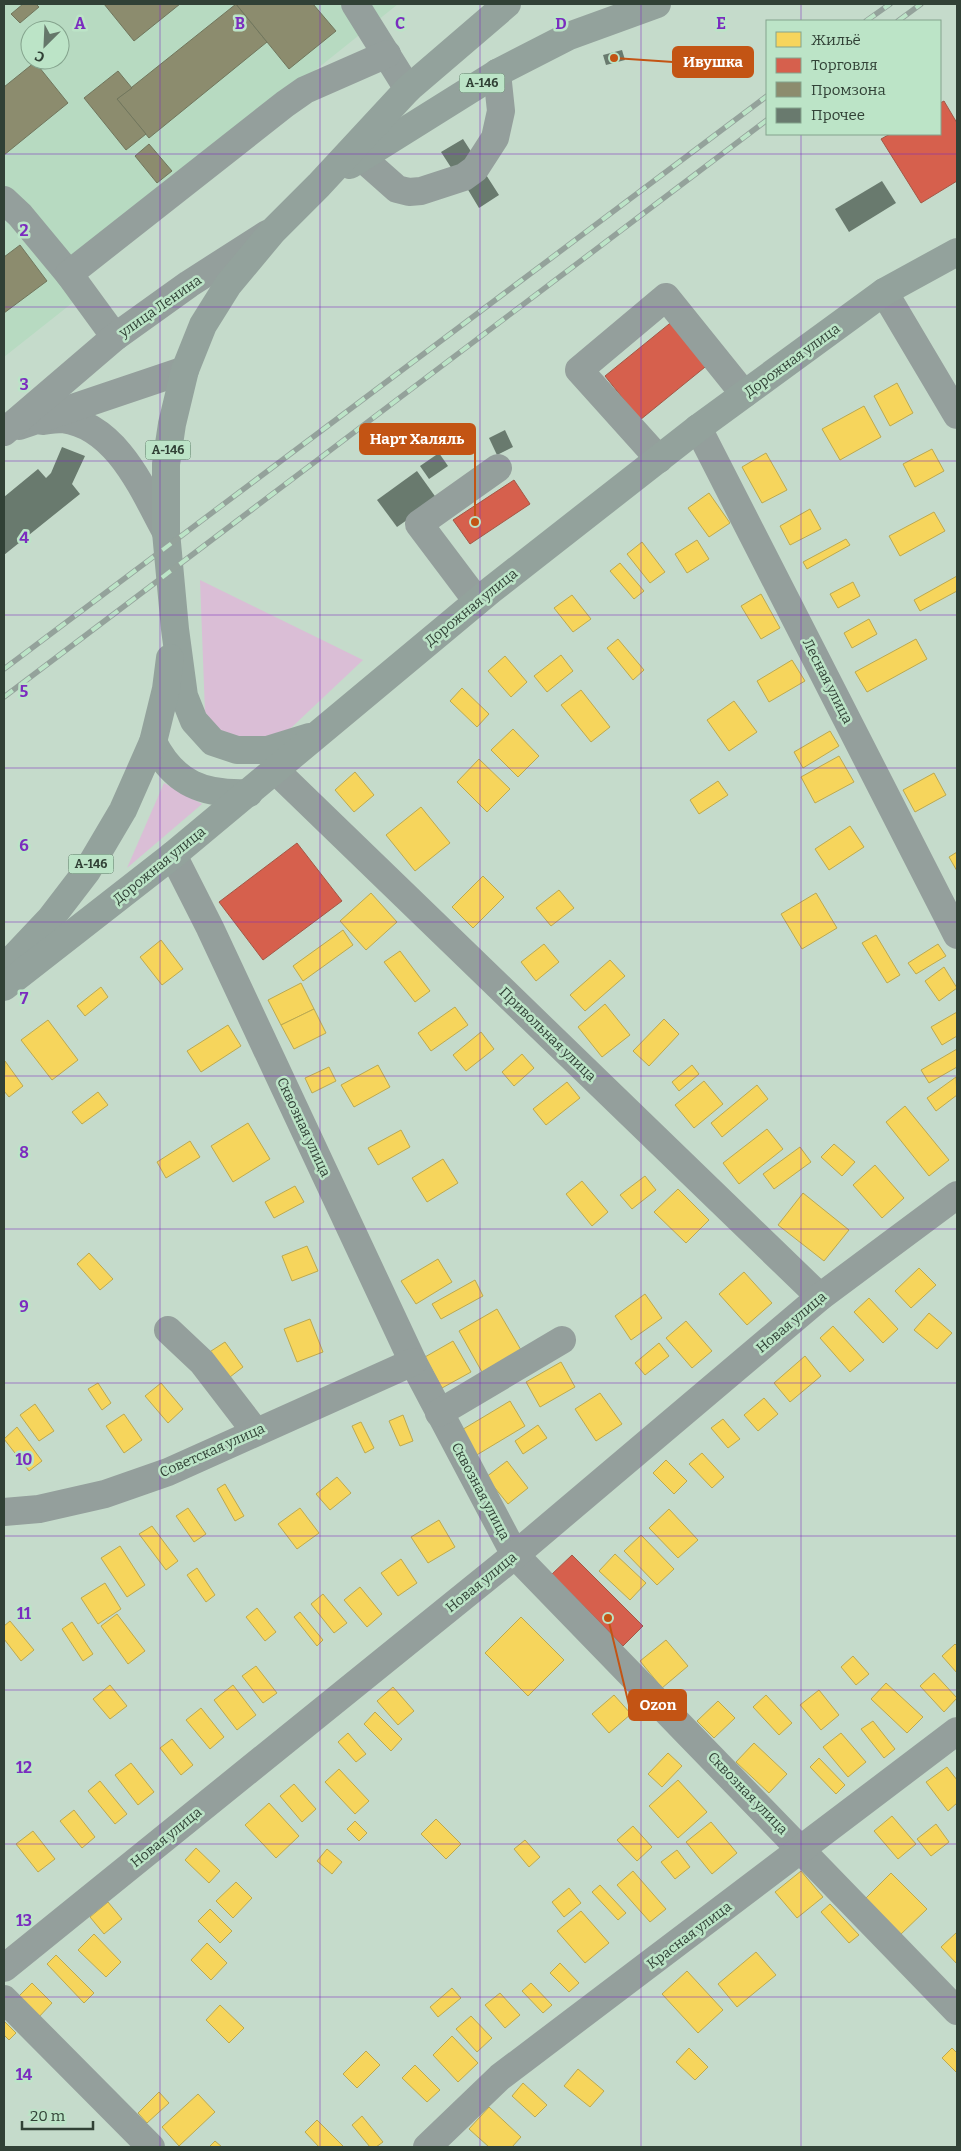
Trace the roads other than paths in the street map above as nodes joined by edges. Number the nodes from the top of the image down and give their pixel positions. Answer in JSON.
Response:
{"nodes":[{"id":1,"x":354,"y":4,"type":"edge"},
{"id":2,"x":507,"y":4,"type":"edge"},
{"id":3,"x":657,"y":4,"type":"edge"},
{"id":4,"x":387,"y":54,"type":"junction"},
{"id":5,"x":497,"y":73,"type":"junction"},
{"id":6,"x":408,"y":89,"type":"junction"},
{"id":7,"x":362,"y":158,"type":"junction"},
{"id":8,"x":319,"y":185,"type":"junction"},
{"id":9,"x":4,"y":200,"type":"edge"},
{"id":10,"x":273,"y":231,"type":"junction"},
{"id":11,"x":957,"y":252,"type":"edge"},
{"id":12,"x":70,"y":274,"type":"junction"},
{"id":13,"x":884,"y":292,"type":"junction"},
{"id":14,"x":115,"y":337,"type":"junction"},
{"id":15,"x":186,"y":370,"type":"junction"},
{"id":16,"x":744,"y":394,"type":"junction"},
{"id":17,"x":957,"y":415,"type":"edge"},
{"id":18,"x":32,"y":421,"type":"junction"},
{"id":19,"x":698,"y":428,"type":"junction"},
{"id":20,"x":4,"y":432,"type":"edge"},
{"id":21,"x":659,"y":458,"type":"junction"},
{"id":22,"x":498,"y":468,"type":"dead end"},
{"id":23,"x":166,"y":532,"type":"junction"},
{"id":24,"x":477,"y":601,"type":"junction"},
{"id":25,"x":175,"y":630,"type":"junction"},
{"id":26,"x":319,"y":734,"type":"junction"},
{"id":27,"x":153,"y":742,"type":"junction"},
{"id":28,"x":276,"y":771,"type":"junction"},
{"id":29,"x":249,"y":793,"type":"junction"},
{"id":30,"x":173,"y":855,"type":"junction"},
{"id":31,"x":51,"y":918,"type":"junction"},
{"id":32,"x":957,"y":935,"type":"edge"},
{"id":33,"x":4,"y":968,"type":"edge"},
{"id":34,"x":4,"y":987,"type":"edge"},
{"id":35,"x":957,"y":1195,"type":"edge"},
{"id":36,"x":820,"y":1297,"type":"junction"},
{"id":37,"x":168,"y":1330,"type":"dead end"},
{"id":38,"x":562,"y":1340,"type":"dead end"},
{"id":39,"x":412,"y":1362,"type":"junction"},
{"id":40,"x":439,"y":1412,"type":"junction"},
{"id":41,"x":256,"y":1431,"type":"junction"},
{"id":42,"x":4,"y":1512,"type":"edge"},
{"id":43,"x":515,"y":1555,"type":"junction"},
{"id":44,"x":957,"y":1731,"type":"edge"},
{"id":45,"x":803,"y":1850,"type":"junction"},
{"id":46,"x":4,"y":1968,"type":"edge"},
{"id":47,"x":4,"y":1999,"type":"edge"},
{"id":48,"x":957,"y":2011,"type":"edge"},
{"id":49,"x":151,"y":2147,"type":"edge"},
{"id":50,"x":427,"y":2147,"type":"edge"}],
"edges":[{"from":1,"to":4,"type":"street"},
{"from":2,"to":6,"type":"main road","name":"улица Ленина","number":"А-146"},
{"from":3,"to":5,"type":"main road","name":"улица Ленина","number":"А-146"},
{"from":4,"to":6,"type":"street"},
{"from":4,"to":12,"type":"street"},
{"from":5,"to":7,"type":"main road","name":"улица Ленина","number":"А-146"},
{"from":5,"to":7,"type":"street"},
{"from":6,"to":8,"type":"main road","name":"улица Ленина","number":"А-146"},
{"from":7,"to":8,"type":"main road","name":"улица Ленина","number":"А-146"},
{"from":8,"to":10,"type":"main road","name":"улица Ленина","number":"А-146"},
{"from":9,"to":12,"type":"street"},
{"from":10,"to":14,"type":"street","name":"улица Ленина"},
{"from":10,"to":15,"type":"main road","number":"А-146"},
{"from":11,"to":13,"type":"main road","name":"Дорожная улица"},
{"from":12,"to":14,"type":"street"},
{"from":13,"to":16,"type":"main road","name":"Дорожная улица"},
{"from":13,"to":17,"type":"street"},
{"from":14,"to":20,"type":"street","name":"улица Ленина"},
{"from":15,"to":18,"type":"street","name":"улица Ленина"},
{"from":15,"to":23,"type":"main road","number":"А-146"},
{"from":16,"to":19,"type":"main road","name":"Дорожная улица"},
{"from":16,"to":21,"type":"street"},
{"from":18,"to":20,"type":"street","name":"улица Ленина"},
{"from":18,"to":23,"type":"street","name":"улица Ленина"},
{"from":19,"to":21,"type":"main road","name":"Дорожная улица"},
{"from":19,"to":32,"type":"street","name":"Лесная улица"},
{"from":21,"to":24,"type":"main road","name":"Дорожная улица"},
{"from":22,"to":24,"type":"street"},
{"from":23,"to":25,"type":"main road","number":"А-146"},
{"from":24,"to":26,"type":"main road","name":"Дорожная улица"},
{"from":25,"to":26,"type":"main road"},
{"from":25,"to":27,"type":"main road","number":"А-146"},
{"from":26,"to":28,"type":"main road","name":"Дорожная улица"},
{"from":27,"to":29,"type":"main road"},
{"from":27,"to":31,"type":"main road","number":"А-146"},
{"from":28,"to":29,"type":"main road","name":"Дорожная улица"},
{"from":28,"to":36,"type":"street","name":"Привольная улица"},
{"from":29,"to":30,"type":"main road","name":"Дорожная улица"},
{"from":30,"to":31,"type":"main road"},
{"from":30,"to":34,"type":"main road","name":"Дорожная улица"},
{"from":30,"to":39,"type":"street","name":"Сквозная улица"},
{"from":31,"to":33,"type":"main road","number":"А-146"},
{"from":35,"to":36,"type":"street","name":"Новая улица"},
{"from":36,"to":43,"type":"street","name":"Новая улица"},
{"from":37,"to":41,"type":"street"},
{"from":38,"to":40,"type":"street"},
{"from":39,"to":40,"type":"street","name":"Сквозная улица"},
{"from":39,"to":41,"type":"street","name":"Советская улица"},
{"from":40,"to":43,"type":"street","name":"Сквозная улица"},
{"from":41,"to":42,"type":"street","name":"Советская улица"},
{"from":43,"to":45,"type":"street","name":"Сквозная улица"},
{"from":43,"to":46,"type":"street","name":"Новая улица"},
{"from":44,"to":45,"type":"street","name":"Красная улица"},
{"from":45,"to":48,"type":"street","name":"Сквозная улица"},
{"from":45,"to":50,"type":"street","name":"Красная улица"},
{"from":47,"to":49,"type":"street"}]}
